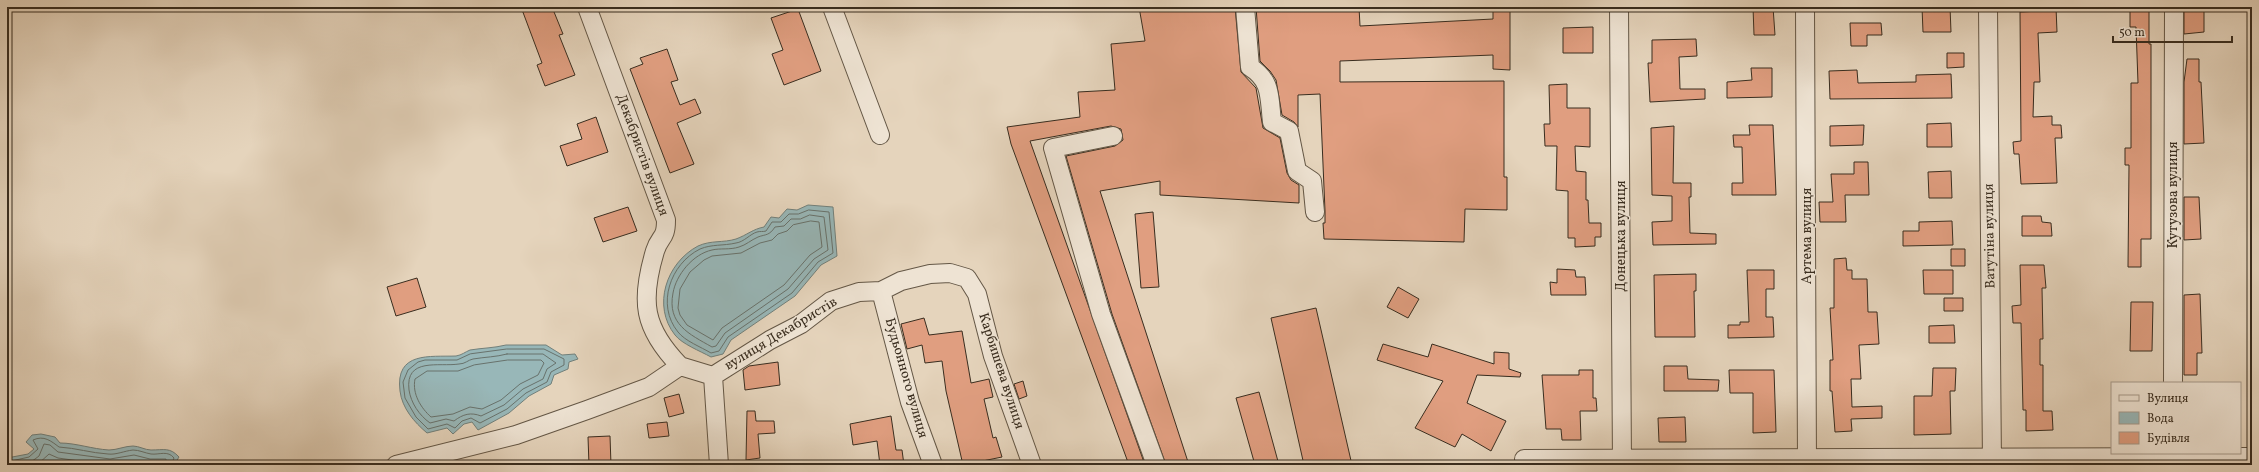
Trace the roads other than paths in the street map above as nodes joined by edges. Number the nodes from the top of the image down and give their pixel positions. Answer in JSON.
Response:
{"nodes":[{"id":1,"x":587,"y":7,"type":"edge"},
{"id":2,"x":832,"y":7,"type":"edge"},
{"id":3,"x":1245,"y":7,"type":"edge"},
{"id":4,"x":1619,"y":7,"type":"edge"},
{"id":5,"x":1805,"y":7,"type":"edge"},
{"id":6,"x":1988,"y":7,"type":"edge"},
{"id":7,"x":2174,"y":7,"type":"edge"},
{"id":8,"x":880,"y":135,"type":"dead end"},
{"id":9,"x":1114,"y":136,"type":"dead end"},
{"id":10,"x":1315,"y":212,"type":"dead end"},
{"id":11,"x":967,"y":278,"type":"joint"},
{"id":12,"x":881,"y":291,"type":"junction"},
{"id":13,"x":680,"y":366,"type":"junction"},
{"id":14,"x":713,"y":376,"type":"junction"},
{"id":15,"x":2173,"y":382,"type":"edge"},
{"id":16,"x":456,"y":457,"type":"edge"},
{"id":17,"x":2252,"y":457,"type":"edge"},
{"id":18,"x":2173,"y":458,"type":"edge"},
{"id":19,"x":1524,"y":459,"type":"dead end"},
{"id":20,"x":1622,"y":462,"type":"edge"},
{"id":21,"x":1807,"y":462,"type":"edge"},
{"id":22,"x":1992,"y":462,"type":"edge"},
{"id":23,"x":396,"y":465,"type":"edge"},
{"id":24,"x":719,"y":465,"type":"edge"},
{"id":25,"x":933,"y":465,"type":"edge"},
{"id":26,"x":1032,"y":465,"type":"edge"},
{"id":27,"x":1156,"y":465,"type":"edge"}],
"edges":[{"from":1,"to":13,"type":"street","name":"Декабристів вулиця"},
{"from":2,"to":8,"type":"street"},
{"from":3,"to":10,"type":"street"},
{"from":4,"to":20,"type":"street","name":"Донецька вулиця"},
{"from":5,"to":21,"type":"street","name":"Артема вулиця"},
{"from":6,"to":22,"type":"street","name":"Ватутіна вулиця"},
{"from":7,"to":15,"type":"street","name":"Кутузова вулиця"},
{"from":9,"to":27,"type":"street"},
{"from":11,"to":12,"type":"street","name":"вулиця Декабристів"},
{"from":11,"to":26,"type":"street","name":"Карбишева вулиця"},
{"from":12,"to":14,"type":"street","name":"вулиця Декабристів"},
{"from":12,"to":25,"type":"street","name":"Будьонного вулиця"},
{"from":13,"to":14,"type":"street","name":"вулиця Декабристів"},
{"from":13,"to":16,"type":"street"},
{"from":14,"to":24,"type":"street"},
{"from":16,"to":23,"type":"street"},
{"from":17,"to":18,"type":"street"},
{"from":18,"to":22,"type":"street"},
{"from":19,"to":20,"type":"street"},
{"from":20,"to":21,"type":"street"},
{"from":21,"to":22,"type":"street"}]}
